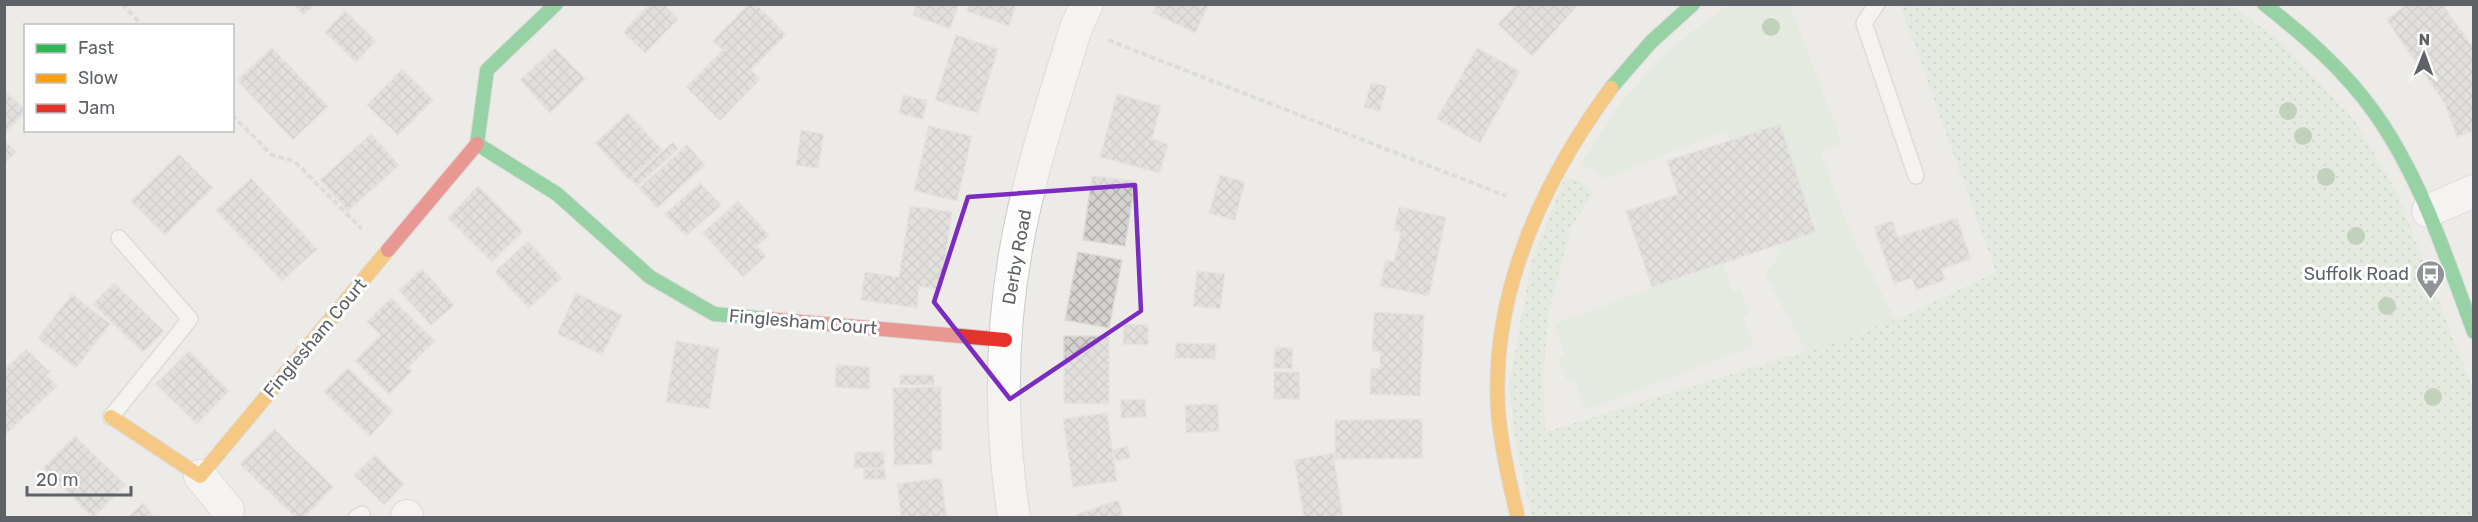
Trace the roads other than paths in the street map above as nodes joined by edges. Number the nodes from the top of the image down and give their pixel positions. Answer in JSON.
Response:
{"nodes":[{"id":1,"x":556,"y":4,"type":"edge"},
{"id":2,"x":1693,"y":4,"type":"edge"},
{"id":3,"x":1877,"y":4,"type":"edge"},
{"id":4,"x":2264,"y":4,"type":"edge"},
{"id":5,"x":1082,"y":16,"type":"edge"},
{"id":6,"x":477,"y":144,"type":"junction"},
{"id":7,"x":1916,"y":176,"type":"dead end"},
{"id":8,"x":2474,"y":191,"type":"edge"},
{"id":9,"x":2428,"y":211,"type":"junction"},
{"id":10,"x":119,"y":238,"type":"dead end"},
{"id":11,"x":2474,"y":332,"type":"edge"},
{"id":12,"x":1005,"y":340,"type":"junction"},
{"id":13,"x":111,"y":417,"type":"joint"},
{"id":14,"x":200,"y":476,"type":"junction"},
{"id":15,"x":233,"y":514,"type":"edge"},
{"id":16,"x":1014,"y":518,"type":"edge"},
{"id":17,"x":1518,"y":518,"type":"edge"}],
"edges":[{"from":1,"to":6,"type":"street"},
{"from":2,"to":17,"type":"street"},
{"from":3,"to":7,"type":"lane"},
{"from":4,"to":9,"type":"street"},
{"from":5,"to":12,"type":"street","name":"Derby Road"},
{"from":6,"to":12,"type":"street","name":"Finglesham Court"},
{"from":6,"to":14,"type":"street","name":"Finglesham Court"},
{"from":8,"to":9,"type":"street"},
{"from":9,"to":11,"type":"street"},
{"from":10,"to":13,"type":"lane"},
{"from":12,"to":16,"type":"street","name":"Derby Road"},
{"from":13,"to":14,"type":"street"},
{"from":14,"to":15,"type":"street"}]}
